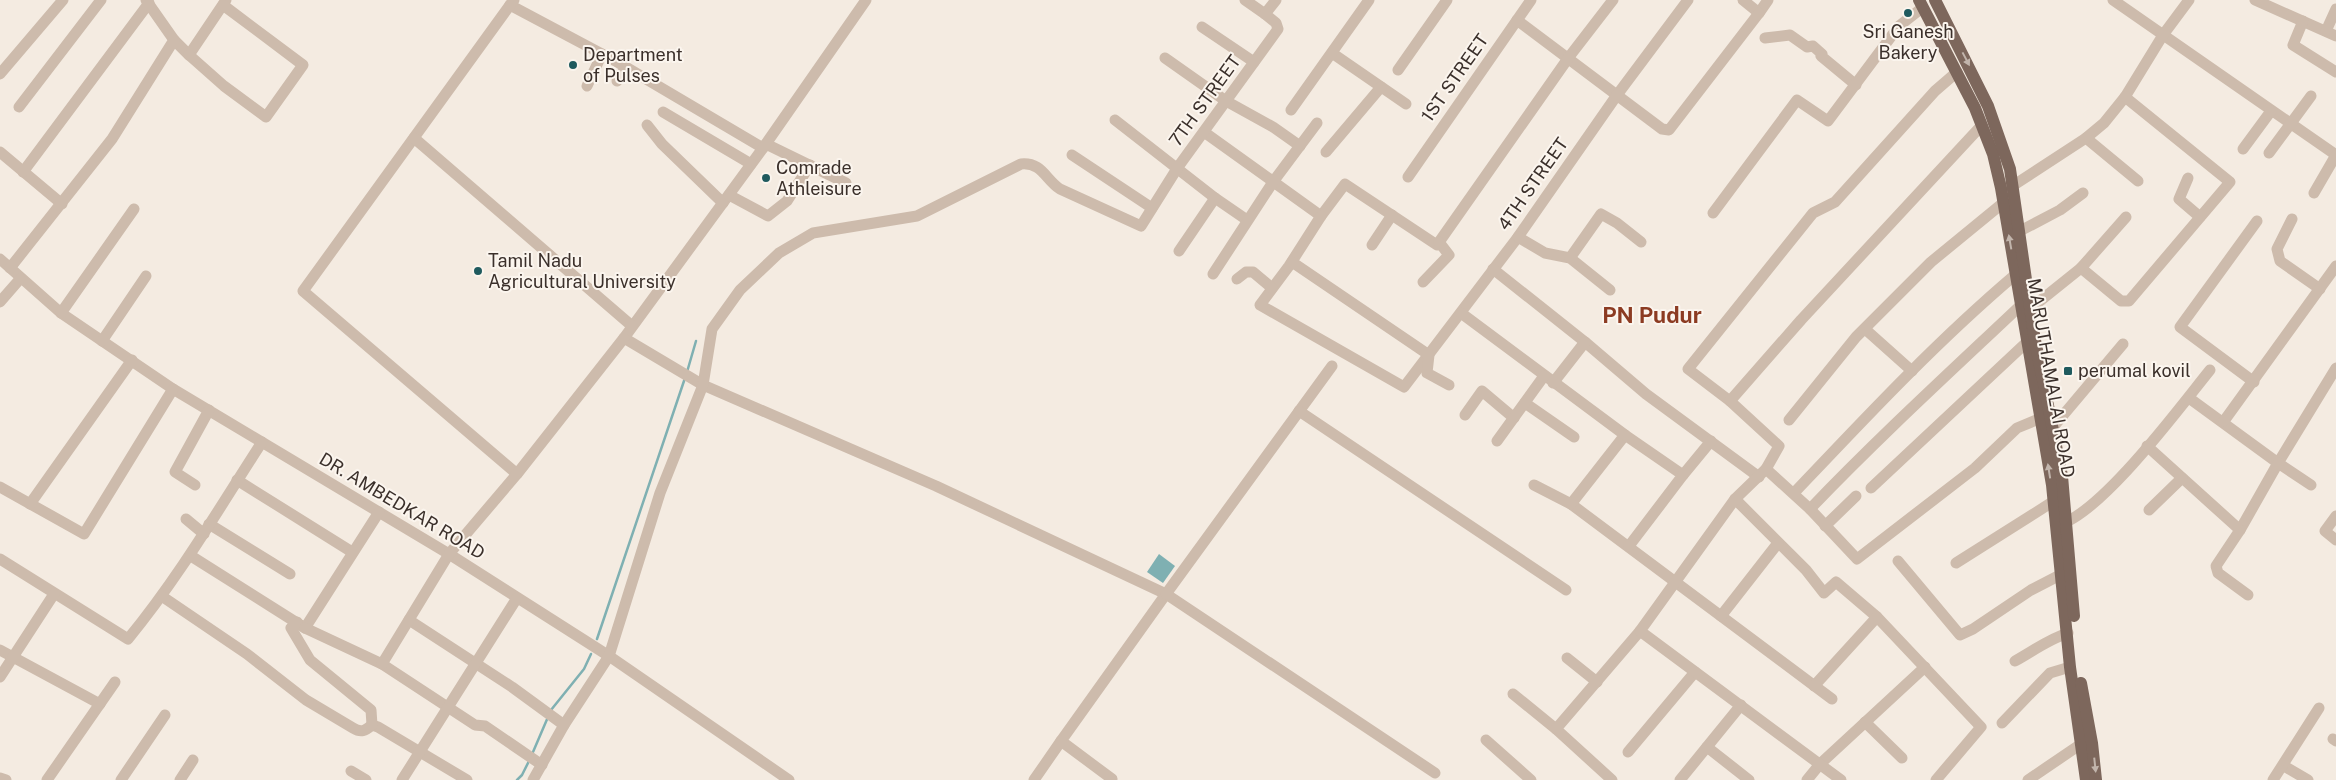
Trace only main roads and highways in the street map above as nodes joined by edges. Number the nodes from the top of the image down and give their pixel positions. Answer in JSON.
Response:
{"nodes":[{"id":1,"x":1935,"y":0,"type":"edge"},
{"id":2,"x":1920,"y":4,"type":"edge"},
{"id":3,"x":2025,"y":308,"type":"junction"},
{"id":4,"x":2061,"y":524,"type":"junction"},
{"id":5,"x":2087,"y":743,"type":"junction"},
{"id":6,"x":2086,"y":780,"type":"edge"},
{"id":7,"x":2096,"y":780,"type":"edge"}],
"edges":[{"from":1,"to":3,"type":"main road","name":"MARUTHAMALAI ROAD","one_way":true},
{"from":3,"to":2,"type":"main road","name":"MARUTHAMALAI ROAD","one_way":true},
{"from":4,"to":3,"type":"main road","name":"MARUTHAMALAI ROAD","one_way":true},
{"from":3,"to":4,"type":"main road","name":"MARUTHAMALAI ROAD"},
{"from":4,"to":5,"type":"main road","name":"MARUTHAMALAI ROAD"},
{"from":4,"to":5,"type":"main road","name":"MARUTHAMALAI ROAD"},
{"from":5,"to":6,"type":"main road","name":"MARUTHAMALAI ROAD"},
{"from":5,"to":7,"type":"main road","name":"MARUTHAMALAI ROAD","one_way":true}]}
